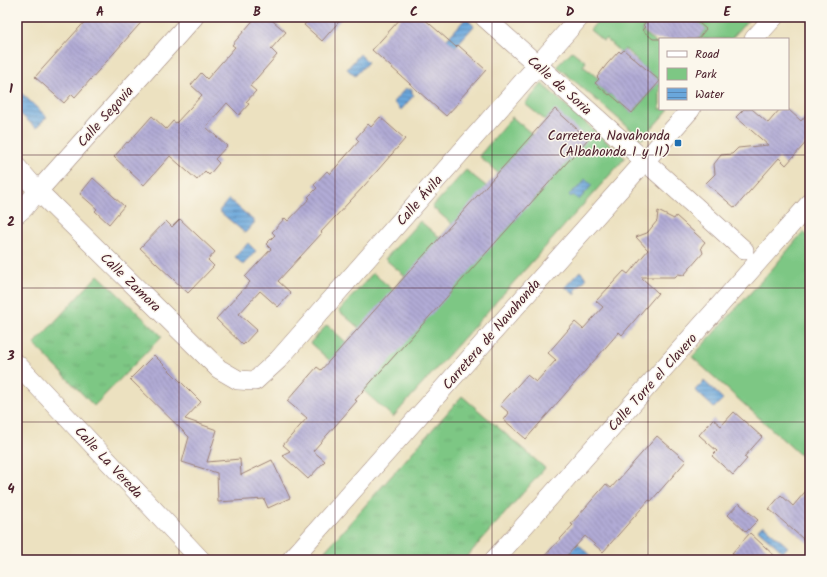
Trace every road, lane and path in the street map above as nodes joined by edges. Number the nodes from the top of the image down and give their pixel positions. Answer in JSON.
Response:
{"nodes":[{"id":1,"x":194,"y":17,"type":"edge"},
{"id":2,"x":484,"y":17,"type":"edge"},
{"id":3,"x":580,"y":17,"type":"edge"},
{"id":4,"x":774,"y":17,"type":"edge"},
{"id":5,"x":755,"y":38,"type":"edge"},
{"id":6,"x":537,"y":65,"type":"junction"},
{"id":7,"x":690,"y":110,"type":"edge"},
{"id":8,"x":644,"y":160,"type":"junction"},
{"id":9,"x":17,"y":167,"type":"edge"},
{"id":10,"x":38,"y":191,"type":"junction"},
{"id":11,"x":810,"y":204,"type":"edge"},
{"id":12,"x":17,"y":214,"type":"edge"},
{"id":13,"x":744,"y":250,"type":"dead end"},
{"id":14,"x":17,"y":364,"type":"edge"},
{"id":15,"x":255,"y":381,"type":"joint"},
{"id":16,"x":201,"y":560,"type":"edge"},
{"id":17,"x":291,"y":560,"type":"edge"},
{"id":18,"x":494,"y":560,"type":"edge"}],
"edges":[{"from":1,"to":10,"type":"street","name":"Calle Segovia"},
{"from":2,"to":6,"type":"street","name":"Calle de Soria"},
{"from":3,"to":6,"type":"street","name":"Calle Ávila"},
{"from":4,"to":5,"type":"street"},
{"from":6,"to":8,"type":"street","name":"Calle de Soria"},
{"from":6,"to":15,"type":"street","name":"Calle Ávila"},
{"from":7,"to":8,"type":"street","name":"Carretera de Navahonda"},
{"from":8,"to":13,"type":"street","name":"Calle de Soria"},
{"from":8,"to":17,"type":"street","name":"Carretera de Navahonda"},
{"from":9,"to":10,"type":"street","name":"Calle Zamora"},
{"from":10,"to":12,"type":"street","name":"Calle Segovia"},
{"from":10,"to":15,"type":"street","name":"Calle Zamora"},
{"from":11,"to":18,"type":"street","name":"Calle Torre el Clavero"},
{"from":14,"to":16,"type":"street","name":"Calle La Vereda"}]}
